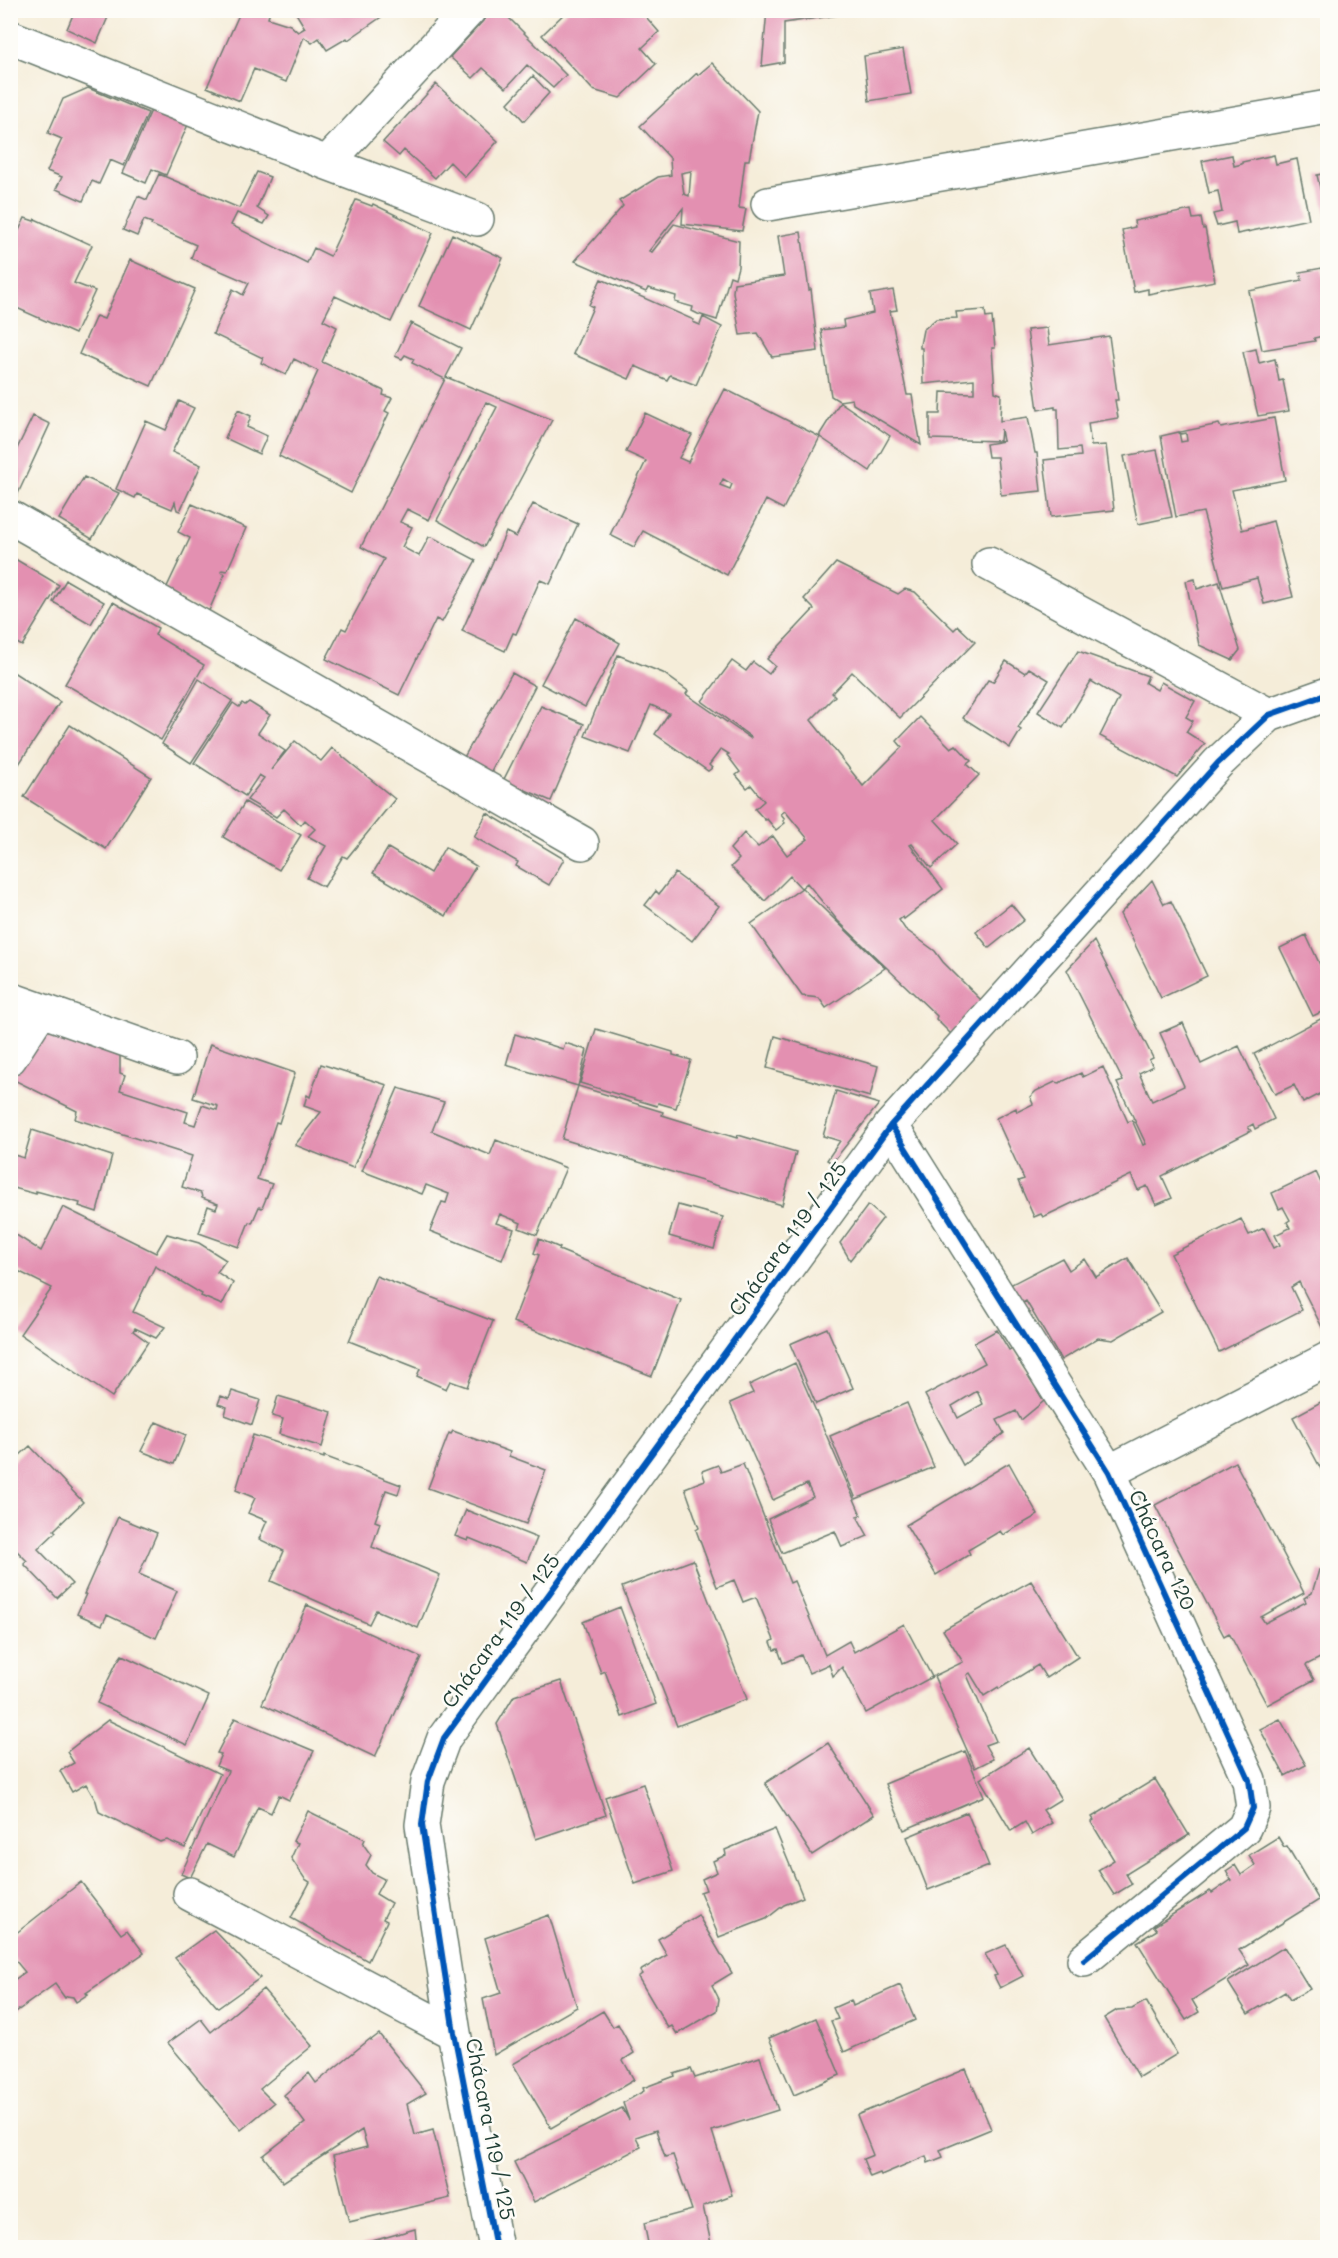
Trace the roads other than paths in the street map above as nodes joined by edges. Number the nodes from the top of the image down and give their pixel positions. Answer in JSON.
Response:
{"nodes":[{"id":1,"x":470,"y":10,"type":"edge"},
{"id":2,"x":10,"y":37,"type":"edge"},
{"id":3,"x":1328,"y":107,"type":"edge"},
{"id":4,"x":327,"y":163,"type":"junction"},
{"id":5,"x":768,"y":204,"type":"dead end"},
{"id":6,"x":477,"y":219,"type":"dead end"},
{"id":7,"x":10,"y":517,"type":"edge"},
{"id":8,"x":989,"y":564,"type":"dead end"},
{"id":9,"x":1328,"y":694,"type":"edge"},
{"id":10,"x":1269,"y":715,"type":"junction"},
{"id":11,"x":582,"y":843,"type":"dead end"},
{"id":12,"x":10,"y":999,"type":"edge"},
{"id":13,"x":41,"y":1010,"type":"junction"},
{"id":14,"x":10,"y":1058,"type":"edge"},
{"id":15,"x":177,"y":1058,"type":"dead end"},
{"id":16,"x":891,"y":1125,"type":"junction"},
{"id":17,"x":1328,"y":1359,"type":"edge"},
{"id":18,"x":1109,"y":1472,"type":"junction"},
{"id":19,"x":190,"y":1894,"type":"dead end"},
{"id":20,"x":1084,"y":1960,"type":"dead end"},
{"id":21,"x":454,"y":2033,"type":"junction"},
{"id":22,"x":496,"y":2247,"type":"edge"}],
"edges":[{"from":1,"to":4,"type":"street"},
{"from":2,"to":4,"type":"street"},
{"from":3,"to":5,"type":"street"},
{"from":4,"to":6,"type":"street"},
{"from":7,"to":11,"type":"street"},
{"from":8,"to":10,"type":"street"},
{"from":9,"to":10,"type":"street"},
{"from":10,"to":16,"type":"street","name":"Chácara 119 / 125"},
{"from":12,"to":13,"type":"street"},
{"from":13,"to":14,"type":"street"},
{"from":13,"to":15,"type":"street"},
{"from":16,"to":18,"type":"street","name":"Chácara 120"},
{"from":16,"to":21,"type":"street","name":"Chácara 119 / 125"},
{"from":17,"to":18,"type":"street"},
{"from":18,"to":20,"type":"street","name":"Chácara 120"},
{"from":19,"to":21,"type":"street"},
{"from":21,"to":22,"type":"street","name":"Chácara 119 / 125"}]}
